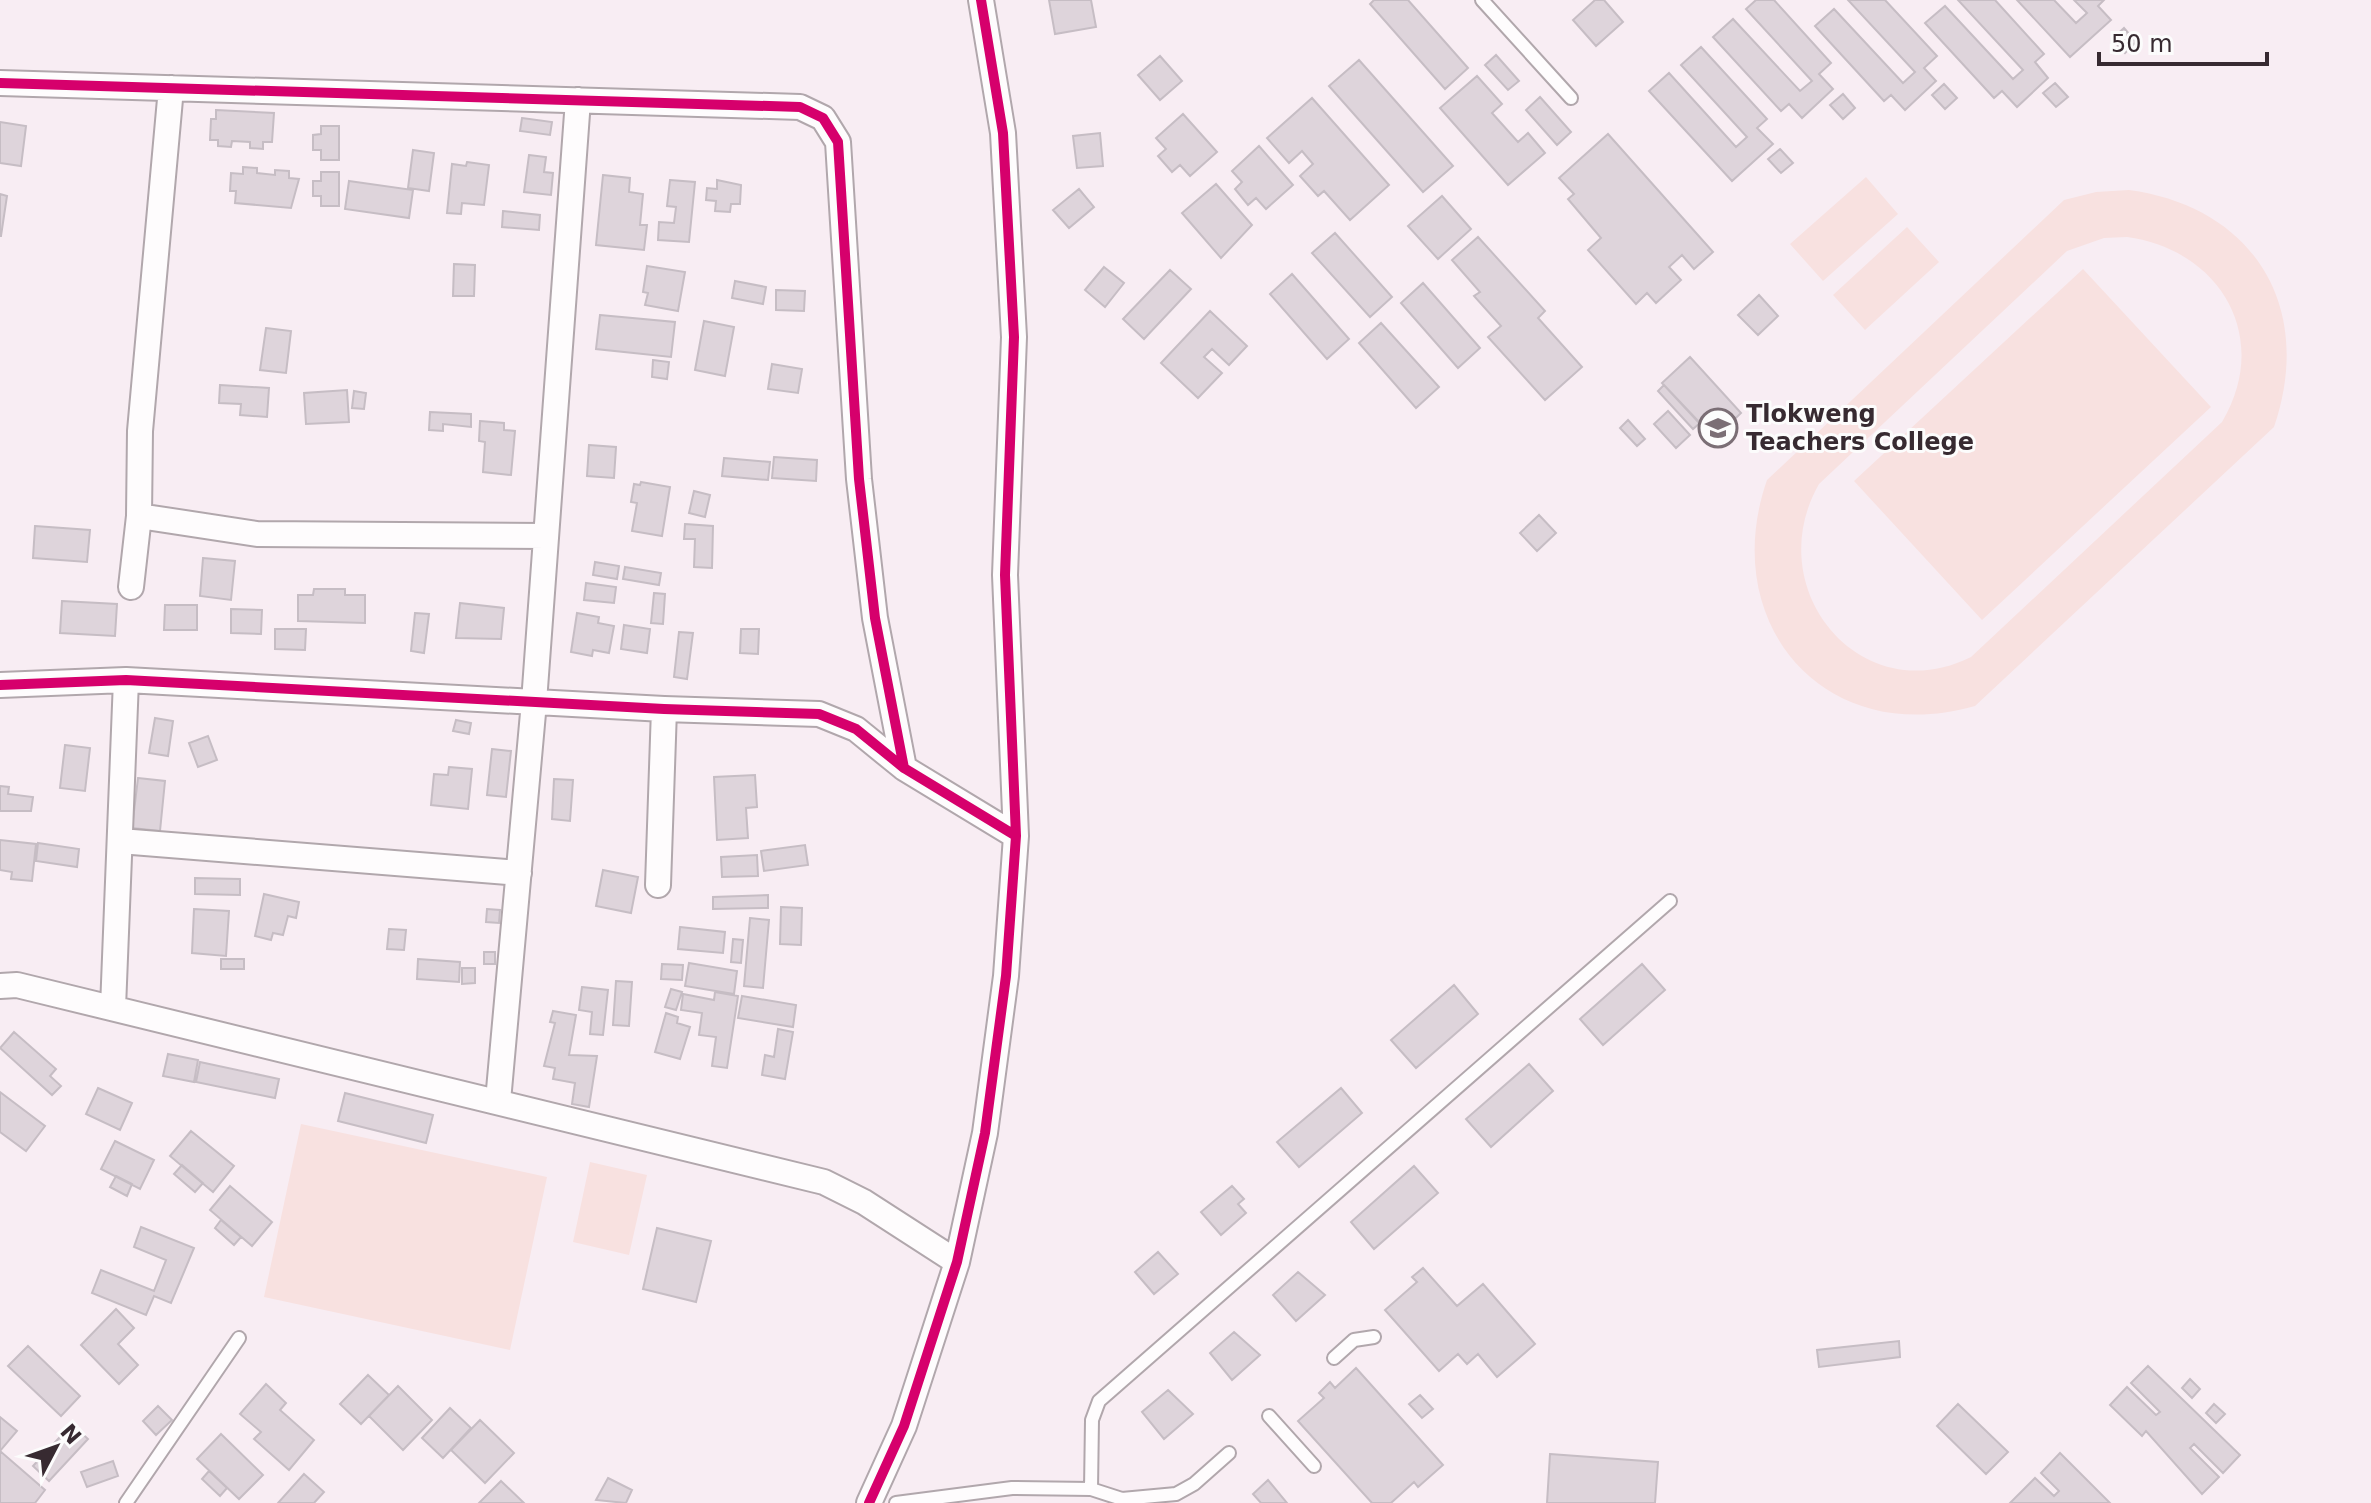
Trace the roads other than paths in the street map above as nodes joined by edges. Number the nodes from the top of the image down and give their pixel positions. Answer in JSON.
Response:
{"nodes":[{"id":1,"x":981,"y":0,"type":"edge"},
{"id":2,"x":1482,"y":0,"type":"edge"},
{"id":3,"x":0,"y":83,"type":"edge"},
{"id":4,"x":171,"y":88,"type":"junction"},
{"id":5,"x":1571,"y":98,"type":"dead end"},
{"id":6,"x":578,"y":100,"type":"junction"},
{"id":7,"x":139,"y":516,"type":"junction"},
{"id":8,"x":546,"y":536,"type":"junction"},
{"id":9,"x":131,"y":587,"type":"dead end"},
{"id":10,"x":126,"y":680,"type":"junction"},
{"id":11,"x":0,"y":685,"type":"edge"},
{"id":12,"x":534,"y":702,"type":"junction"},
{"id":13,"x":664,"y":709,"type":"junction"},
{"id":14,"x":904,"y":768,"type":"junction"},
{"id":15,"x":1016,"y":836,"type":"junction"},
{"id":16,"x":120,"y":841,"type":"junction"},
{"id":17,"x":519,"y":873,"type":"junction"},
{"id":18,"x":658,"y":885,"type":"dead end"},
{"id":19,"x":1670,"y":901,"type":"dead end"},
{"id":20,"x":0,"y":986,"type":"edge"},
{"id":21,"x":113,"y":1008,"type":"junction"},
{"id":22,"x":498,"y":1101,"type":"junction"},
{"id":23,"x":957,"y":1262,"type":"junction"},
{"id":24,"x":1374,"y":1337,"type":"dead end"},
{"id":25,"x":239,"y":1338,"type":"dead end"},
{"id":26,"x":1334,"y":1358,"type":"dead end"},
{"id":27,"x":1269,"y":1416,"type":"dead end"},
{"id":28,"x":1229,"y":1453,"type":"dead end"},
{"id":29,"x":1314,"y":1466,"type":"dead end"},
{"id":30,"x":1012,"y":1488,"type":"junction"},
{"id":31,"x":1091,"y":1489,"type":"junction"},
{"id":32,"x":126,"y":1503,"type":"edge"},
{"id":33,"x":869,"y":1503,"type":"edge"},
{"id":34,"x":896,"y":1503,"type":"edge"},
{"id":35,"x":1013,"y":1503,"type":"edge"}],
"edges":[{"from":1,"to":15,"type":"street"},
{"from":2,"to":5,"type":"lane"},
{"from":3,"to":4,"type":"street"},
{"from":4,"to":6,"type":"street"},
{"from":4,"to":7,"type":"street"},
{"from":6,"to":8,"type":"street"},
{"from":6,"to":14,"type":"street"},
{"from":7,"to":8,"type":"street"},
{"from":7,"to":9,"type":"street"},
{"from":8,"to":12,"type":"street"},
{"from":10,"to":11,"type":"street"},
{"from":10,"to":12,"type":"street"},
{"from":10,"to":16,"type":"street"},
{"from":12,"to":13,"type":"street"},
{"from":12,"to":17,"type":"street"},
{"from":13,"to":14,"type":"street"},
{"from":13,"to":18,"type":"street"},
{"from":14,"to":15,"type":"street"},
{"from":15,"to":23,"type":"street"},
{"from":16,"to":17,"type":"street"},
{"from":16,"to":21,"type":"street"},
{"from":17,"to":22,"type":"street"},
{"from":19,"to":31,"type":"lane"},
{"from":20,"to":21,"type":"street"},
{"from":21,"to":22,"type":"street"},
{"from":22,"to":23,"type":"street"},
{"from":23,"to":33,"type":"street"},
{"from":24,"to":26,"type":"lane"},
{"from":25,"to":32,"type":"lane"},
{"from":27,"to":29,"type":"lane"},
{"from":28,"to":31,"type":"lane"},
{"from":30,"to":31,"type":"lane"},
{"from":30,"to":34,"type":"lane"},
{"from":30,"to":35,"type":"lane"}]}
